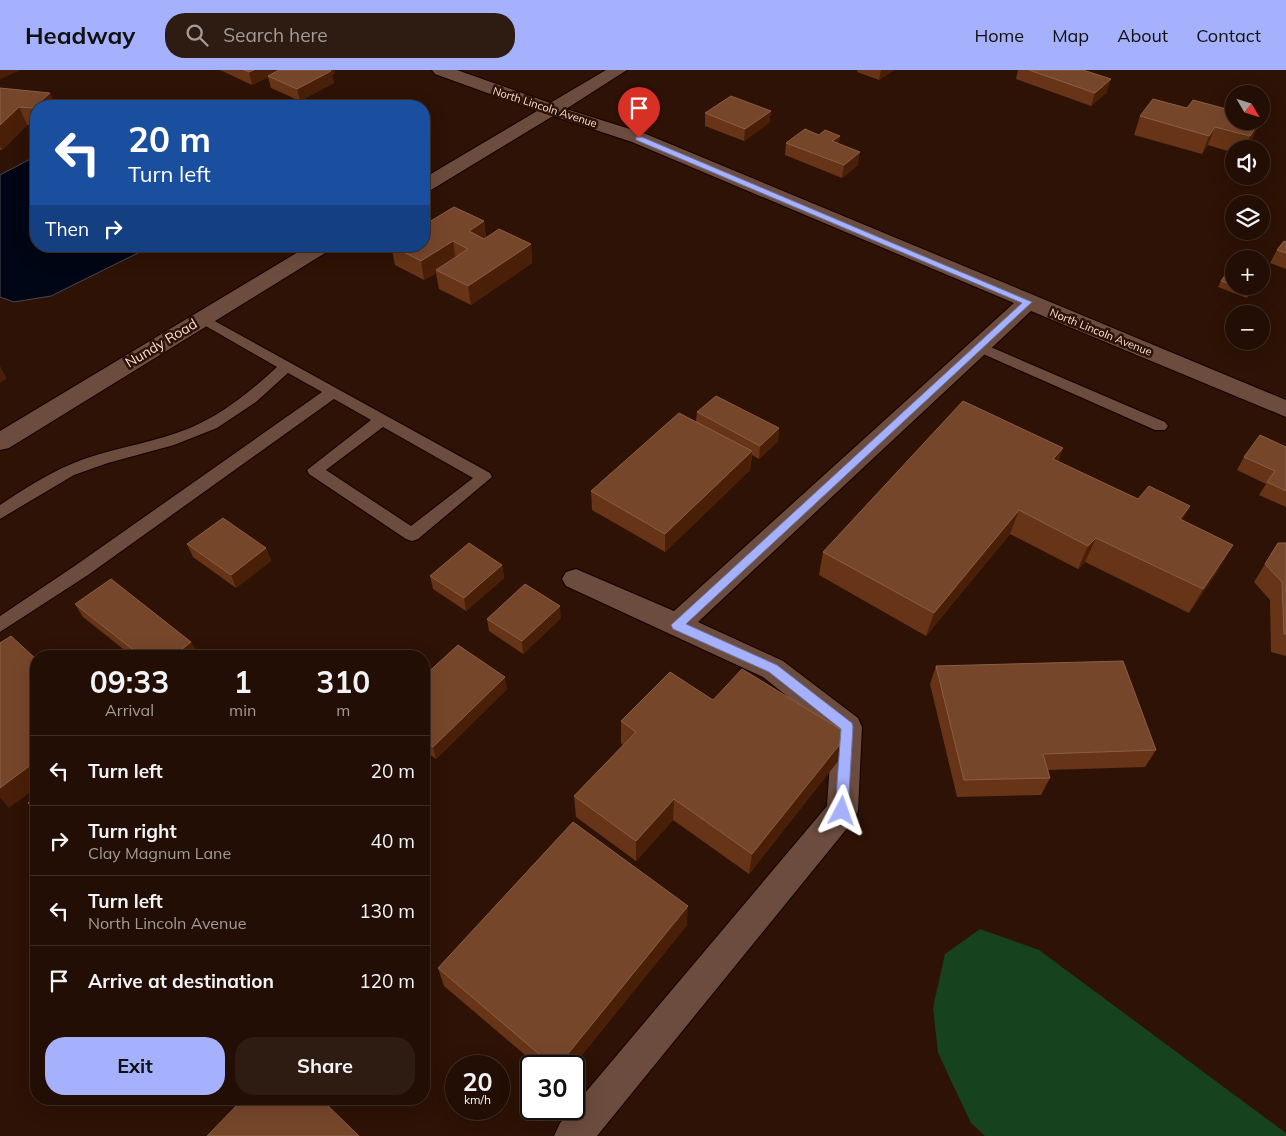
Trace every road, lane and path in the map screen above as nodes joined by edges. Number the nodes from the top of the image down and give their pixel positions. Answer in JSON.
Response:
{"nodes":[{"id":1,"x":441,"y":70,"type":"edge"},
{"id":2,"x":618,"y":70,"type":"edge"},
{"id":3,"x":552,"y":109,"type":"junction"},
{"id":4,"x":430,"y":182,"type":"edge"},
{"id":5,"x":312,"y":252,"type":"edge"},
{"id":6,"x":1028,"y":302,"type":"junction"},
{"id":7,"x":202,"y":318,"type":"junction"},
{"id":8,"x":979,"y":347,"type":"junction"},
{"id":9,"x":287,"y":366,"type":"junction"},
{"id":10,"x":334,"y":392,"type":"junction"},
{"id":11,"x":1286,"y":408,"type":"edge"},
{"id":12,"x":383,"y":419,"type":"junction"},
{"id":13,"x":1160,"y":426,"type":"dead end"},
{"id":14,"x":0,"y":442,"type":"edge"},
{"id":15,"x":0,"y":513,"type":"edge"},
{"id":16,"x":576,"y":579,"type":"dead end"},
{"id":17,"x":0,"y":625,"type":"edge"},
{"id":18,"x":677,"y":625,"type":"junction"},
{"id":19,"x":582,"y":1125,"type":"edge"}],
"edges":[{"from":1,"to":3,"type":"street","name":"North Lincoln Avenue"},
{"from":2,"to":3,"type":"street"},
{"from":3,"to":4,"type":"street"},
{"from":3,"to":6,"type":"street","name":"North Lincoln Avenue"},
{"from":5,"to":7,"type":"street","name":"Nundy Road"},
{"from":6,"to":8,"type":"street"},
{"from":6,"to":11,"type":"street","name":"North Lincoln Avenue"},
{"from":7,"to":9,"type":"lane"},
{"from":7,"to":14,"type":"street","name":"Nundy Road"},
{"from":8,"to":13,"type":"lane"},
{"from":8,"to":18,"type":"street"},
{"from":9,"to":10,"type":"lane"},
{"from":9,"to":15,"type":"lane"},
{"from":10,"to":12,"type":"lane"},
{"from":10,"to":17,"type":"lane"},
{"from":12,"to":12,"type":"lane"},
{"from":16,"to":18,"type":"street"},
{"from":18,"to":19,"type":"street"}]}
